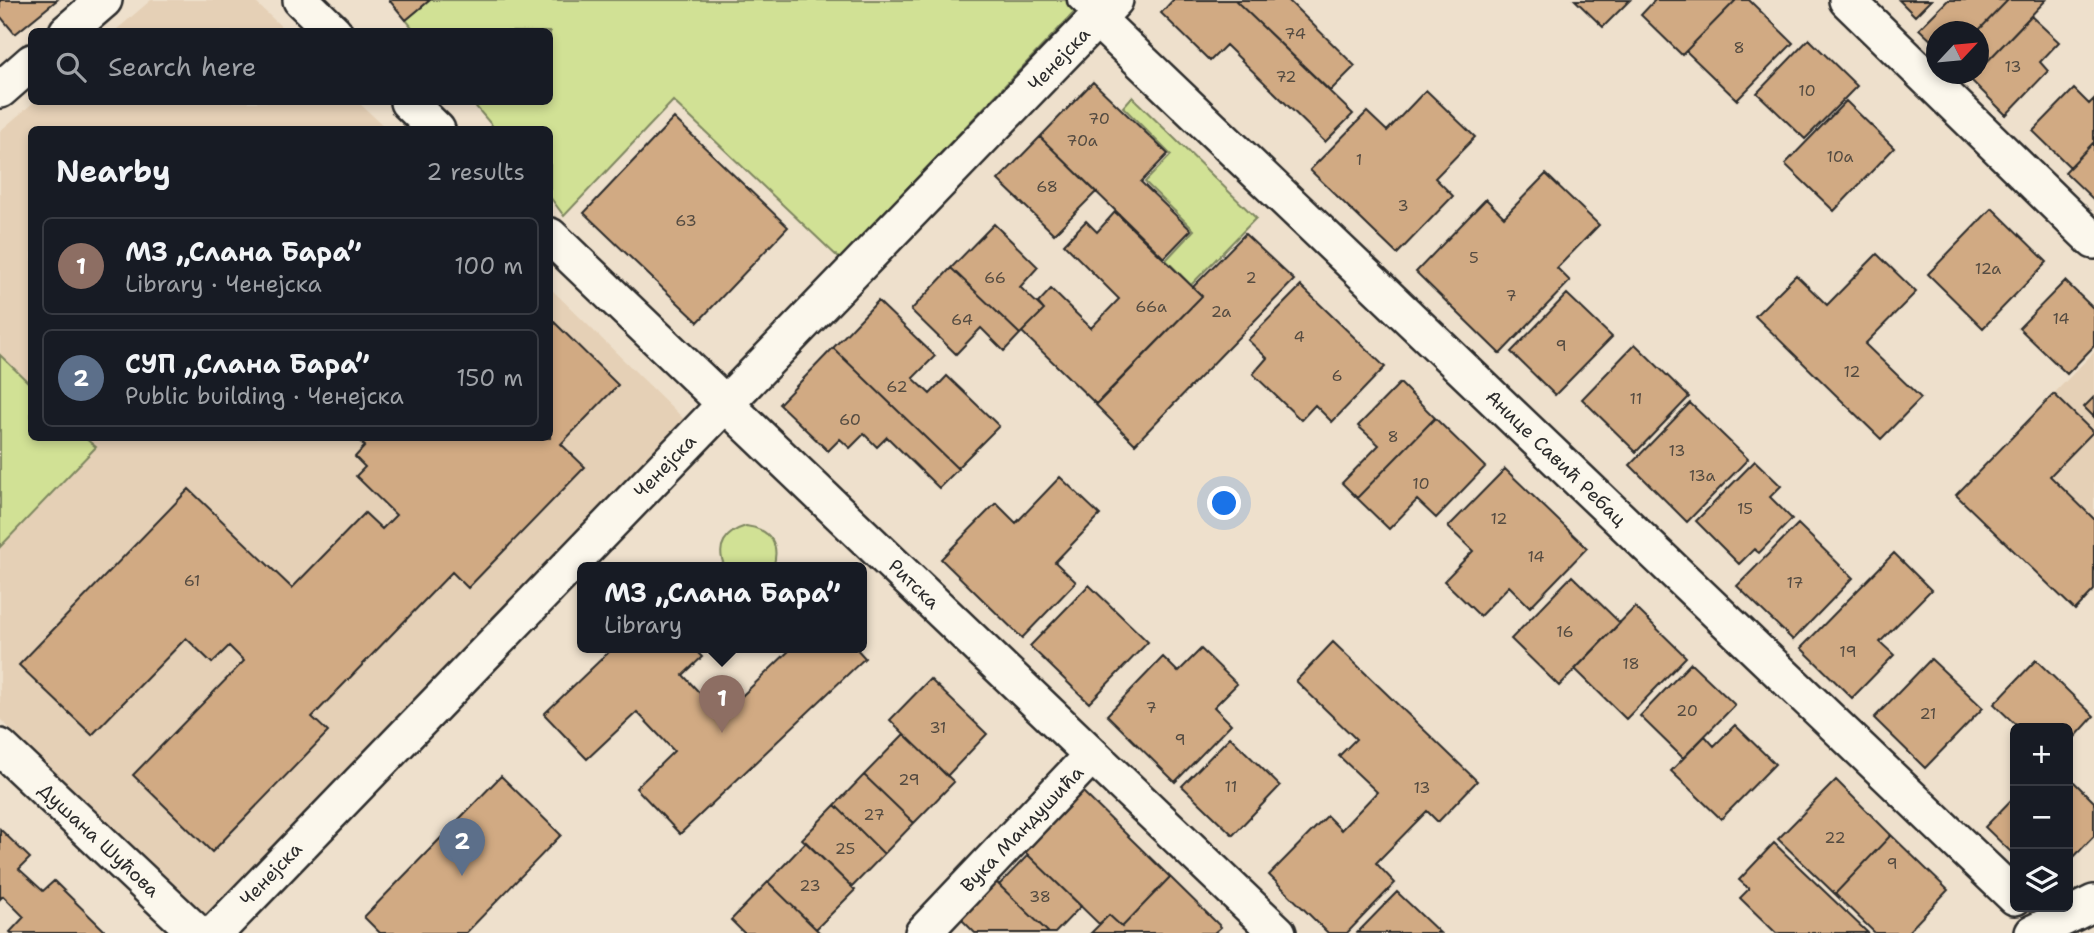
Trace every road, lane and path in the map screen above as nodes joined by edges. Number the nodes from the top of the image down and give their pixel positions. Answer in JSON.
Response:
{"nodes":[{"id":1,"x":104,"y":0,"type":"edge"},
{"id":2,"x":301,"y":0,"type":"edge"},
{"id":3,"x":1847,"y":0,"type":"edge"},
{"id":4,"x":1097,"y":6,"type":"edge"},
{"id":5,"x":72,"y":28,"type":"edge"},
{"id":6,"x":330,"y":28,"type":"edge"},
{"id":7,"x":28,"y":66,"type":"edge"},
{"id":8,"x":0,"y":90,"type":"edge"},
{"id":9,"x":411,"y":105,"type":"edge"},
{"id":10,"x":433,"y":126,"type":"edge"},
{"id":11,"x":553,"y":239,"type":"edge"},
{"id":12,"x":2094,"y":241,"type":"edge"},
{"id":13,"x":726,"y":403,"type":"junction"},
{"id":14,"x":0,"y":747,"type":"edge"},
{"id":15,"x":1092,"y":755,"type":"junction"},
{"id":16,"x":2010,"y":892,"type":"edge"},
{"id":17,"x":2094,"y":903,"type":"edge"},
{"id":18,"x":2040,"y":925,"type":"edge"},
{"id":19,"x":197,"y":933,"type":"edge"},
{"id":20,"x":215,"y":933,"type":"edge"},
{"id":21,"x":923,"y":933,"type":"edge"},
{"id":22,"x":1278,"y":933,"type":"edge"}],
"edges":[{"from":1,"to":5,"type":"street"},
{"from":2,"to":6,"type":"street"},
{"from":3,"to":12,"type":"street"},
{"from":4,"to":13,"type":"street","name":"Ченејска"},
{"from":4,"to":16,"type":"street","name":"Анице Савић Ребац"},
{"from":7,"to":8,"type":"street"},
{"from":9,"to":10,"type":"street"},
{"from":11,"to":13,"type":"street","name":"Ритска"},
{"from":13,"to":15,"type":"street","name":"Ритска"},
{"from":13,"to":20,"type":"street","name":"Ченејска"},
{"from":14,"to":19,"type":"street","name":"Душана Шућова"},
{"from":15,"to":21,"type":"street","name":"Вука Мандушића"},
{"from":15,"to":22,"type":"street","name":"Ритска"},
{"from":17,"to":18,"type":"street"}]}
